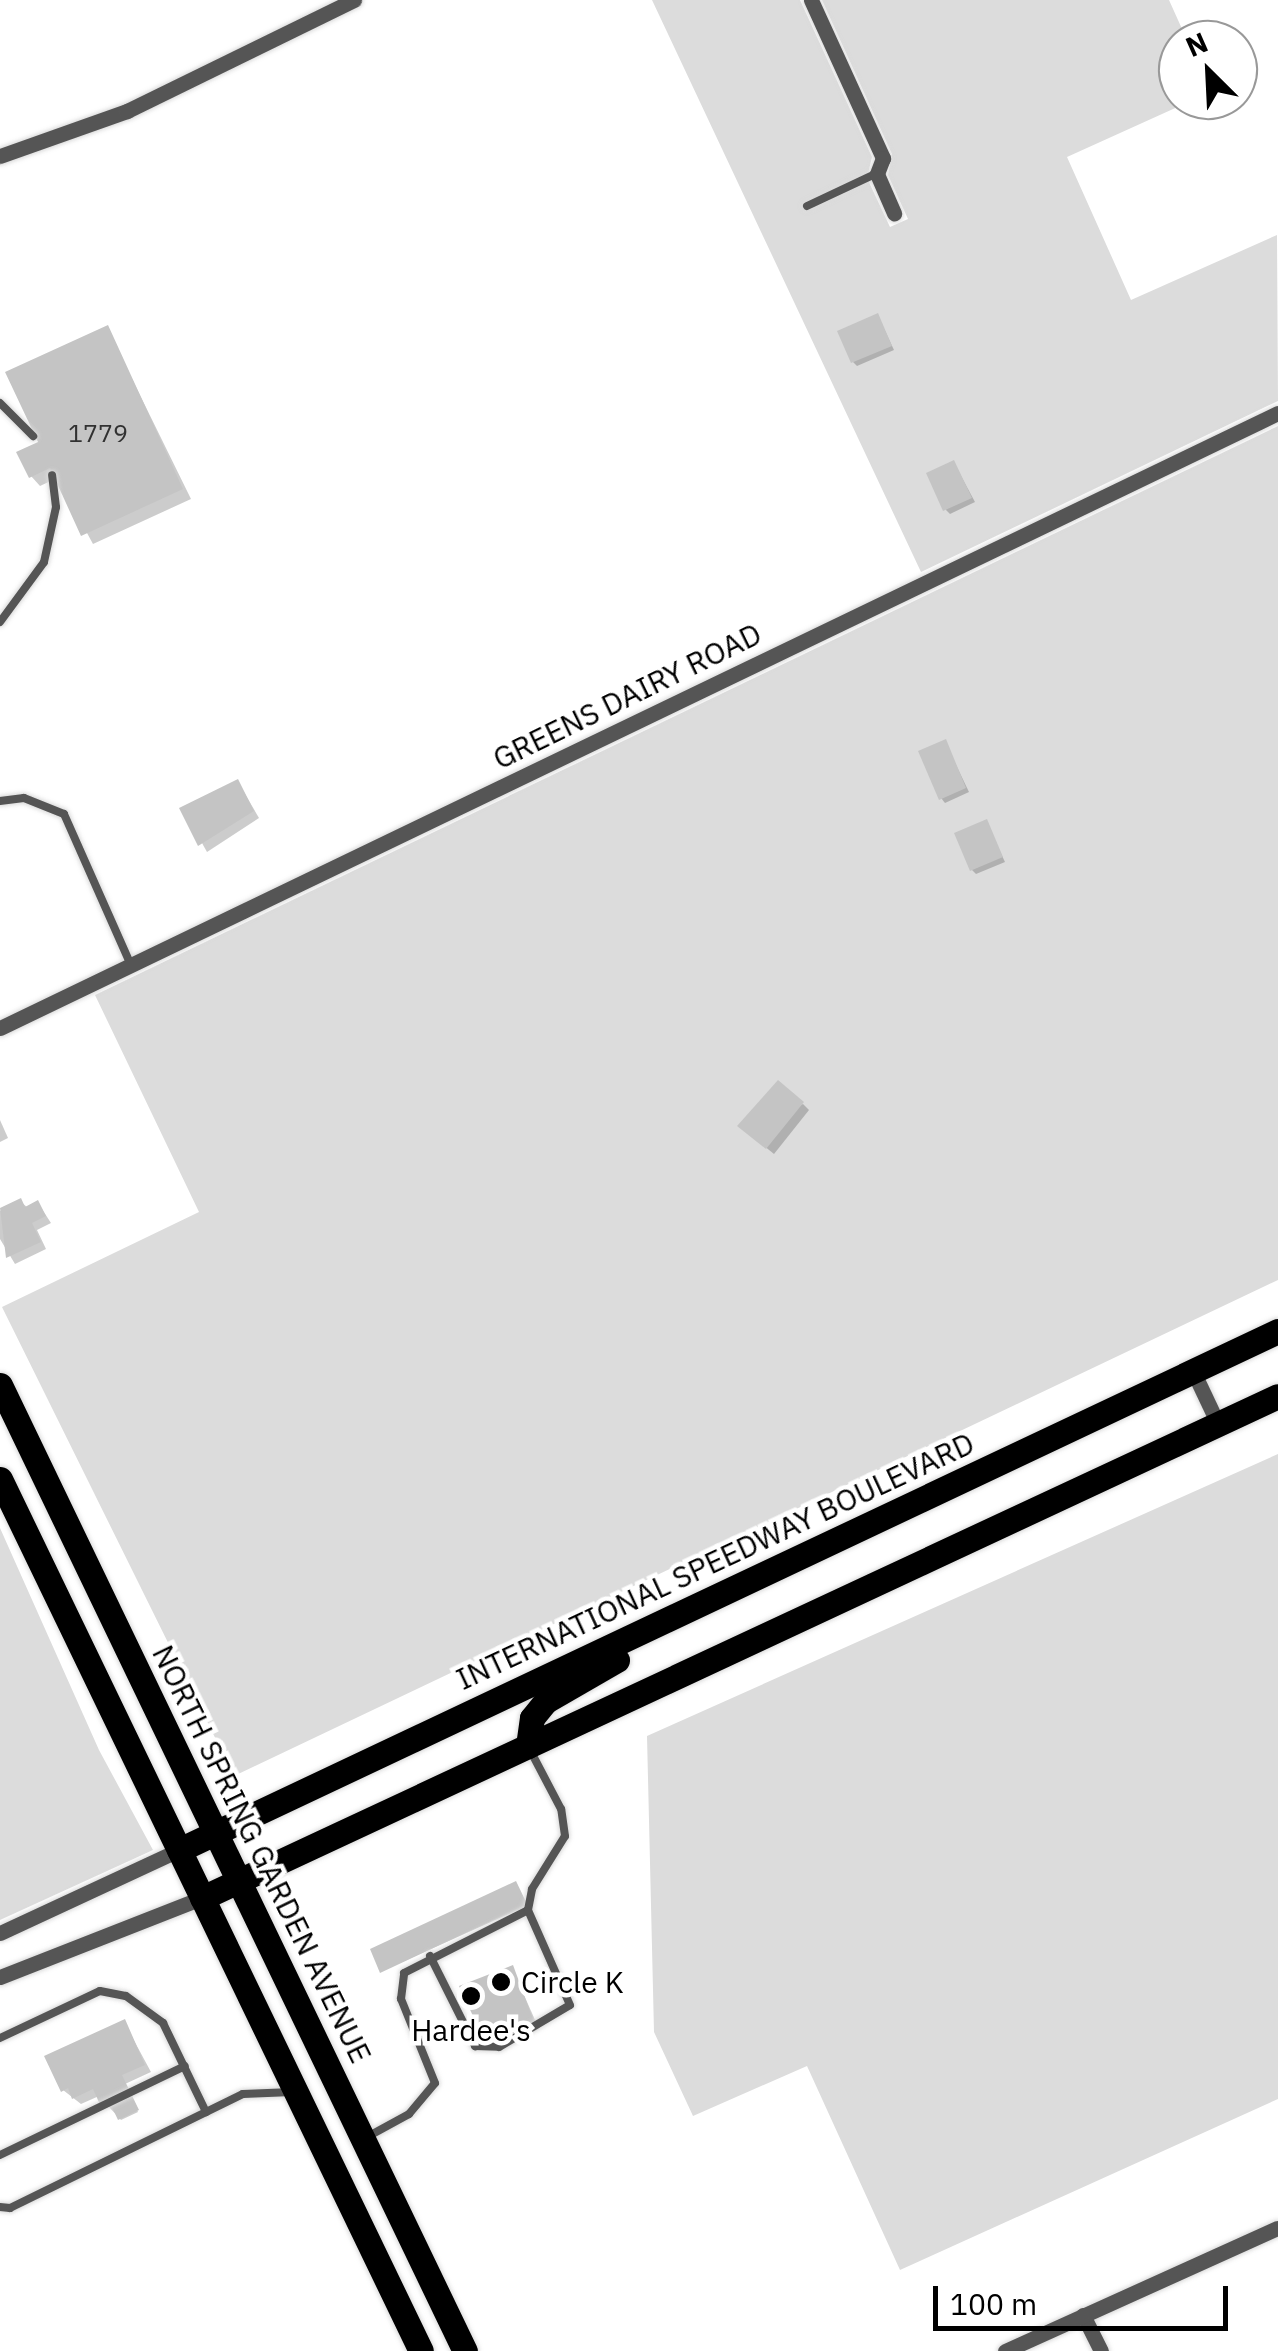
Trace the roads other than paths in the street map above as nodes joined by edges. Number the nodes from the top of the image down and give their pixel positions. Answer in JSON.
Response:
{"nodes":[{"id":1,"x":354,"y":0,"type":"edge"},
{"id":2,"x":811,"y":0,"type":"edge"},
{"id":3,"x":0,"y":156,"type":"edge"},
{"id":4,"x":876,"y":174,"type":"junction"},
{"id":5,"x":807,"y":206,"type":"dead end"},
{"id":6,"x":894,"y":213,"type":"dead end"},
{"id":7,"x":0,"y":403,"type":"edge"},
{"id":8,"x":1278,"y":414,"type":"edge"},
{"id":9,"x":33,"y":436,"type":"dead end"},
{"id":10,"x":52,"y":476,"type":"dead end"},
{"id":11,"x":1,"y":619,"type":"edge"},
{"id":12,"x":0,"y":801,"type":"edge"},
{"id":13,"x":131,"y":965,"type":"junction"},
{"id":14,"x":0,"y":1028,"type":"edge"},
{"id":15,"x":1278,"y":1331,"type":"edge"},
{"id":16,"x":1193,"y":1372,"type":"junction"},
{"id":17,"x":0,"y":1384,"type":"edge"},
{"id":18,"x":1278,"y":1396,"type":"edge"},
{"id":19,"x":1218,"y":1424,"type":"junction"},
{"id":20,"x":0,"y":1479,"type":"edge"},
{"id":21,"x":773,"y":1570,"type":"junction"},
{"id":22,"x":528,"y":1746,"type":"junction"},
{"id":23,"x":215,"y":1833,"type":"junction"},
{"id":24,"x":179,"y":1850,"type":"junction"},
{"id":25,"x":238,"y":1881,"type":"junction"},
{"id":26,"x":202,"y":1898,"type":"junction"},
{"id":27,"x":528,"y":1910,"type":"junction"},
{"id":28,"x":0,"y":1933,"type":"edge"},
{"id":29,"x":430,"y":1956,"type":"junction"},
{"id":30,"x":0,"y":1978,"type":"edge"},
{"id":31,"x":0,"y":2038,"type":"edge"},
{"id":32,"x":185,"y":2066,"type":"junction"},
{"id":33,"x":296,"y":2092,"type":"junction"},
{"id":34,"x":206,"y":2112,"type":"junction"},
{"id":35,"x":362,"y":2139,"type":"junction"},
{"id":36,"x":0,"y":2155,"type":"edge"},
{"id":37,"x":0,"y":2207,"type":"edge"},
{"id":38,"x":1278,"y":2228,"type":"edge"},
{"id":39,"x":1083,"y":2315,"type":"junction"},
{"id":40,"x":421,"y":2351,"type":"edge"},
{"id":41,"x":465,"y":2351,"type":"edge"},
{"id":42,"x":1005,"y":2351,"type":"edge"},
{"id":43,"x":1100,"y":2351,"type":"edge"}],
"edges":[{"from":1,"to":3,"type":"street"},
{"from":2,"to":4,"type":"street"},
{"from":4,"to":5,"type":"lane"},
{"from":4,"to":6,"type":"street"},
{"from":7,"to":9,"type":"lane"},
{"from":8,"to":13,"type":"street","name":"GREENS DAIRY ROAD"},
{"from":10,"to":11,"type":"lane"},
{"from":12,"to":13,"type":"lane"},
{"from":13,"to":14,"type":"street","name":"GREENS DAIRY ROAD"},
{"from":15,"to":16,"type":"main road","name":"INTERNATIONAL SPEEDWAY BOULEVARD"},
{"from":16,"to":19,"type":"street"},
{"from":16,"to":21,"type":"main road","name":"INTERNATIONAL SPEEDWAY BOULEVARD"},
{"from":17,"to":23,"type":"main road","name":"NORTH SPRING GARDEN AVENUE"},
{"from":18,"to":19,"type":"main road"},
{"from":19,"to":22,"type":"main road"},
{"from":20,"to":24,"type":"main road"},
{"from":21,"to":22,"type":"main road"},
{"from":21,"to":23,"type":"main road","name":"INTERNATIONAL SPEEDWAY BOULEVARD"},
{"from":22,"to":25,"type":"main road"},
{"from":22,"to":27,"type":"lane"},
{"from":23,"to":24,"type":"main road","name":"INTERNATIONAL SPEEDWAY BOULEVARD"},
{"from":23,"to":25,"type":"main road","name":"NORTH SPRING GARDEN AVENUE"},
{"from":24,"to":26,"type":"main road"},
{"from":24,"to":28,"type":"street"},
{"from":25,"to":26,"type":"main road"},
{"from":25,"to":35,"type":"main road","name":"NORTH SPRING GARDEN AVENUE"},
{"from":26,"to":30,"type":"street"},
{"from":26,"to":33,"type":"main road"},
{"from":27,"to":29,"type":"lane"},
{"from":27,"to":29,"type":"lane"},
{"from":29,"to":35,"type":"lane"},
{"from":31,"to":32,"type":"lane"},
{"from":32,"to":34,"type":"lane"},
{"from":32,"to":36,"type":"lane"},
{"from":33,"to":34,"type":"lane"},
{"from":33,"to":40,"type":"main road"},
{"from":34,"to":37,"type":"lane"},
{"from":35,"to":41,"type":"main road","name":"NORTH SPRING GARDEN AVENUE"},
{"from":38,"to":39,"type":"street"},
{"from":39,"to":42,"type":"street"},
{"from":39,"to":43,"type":"street"}]}
